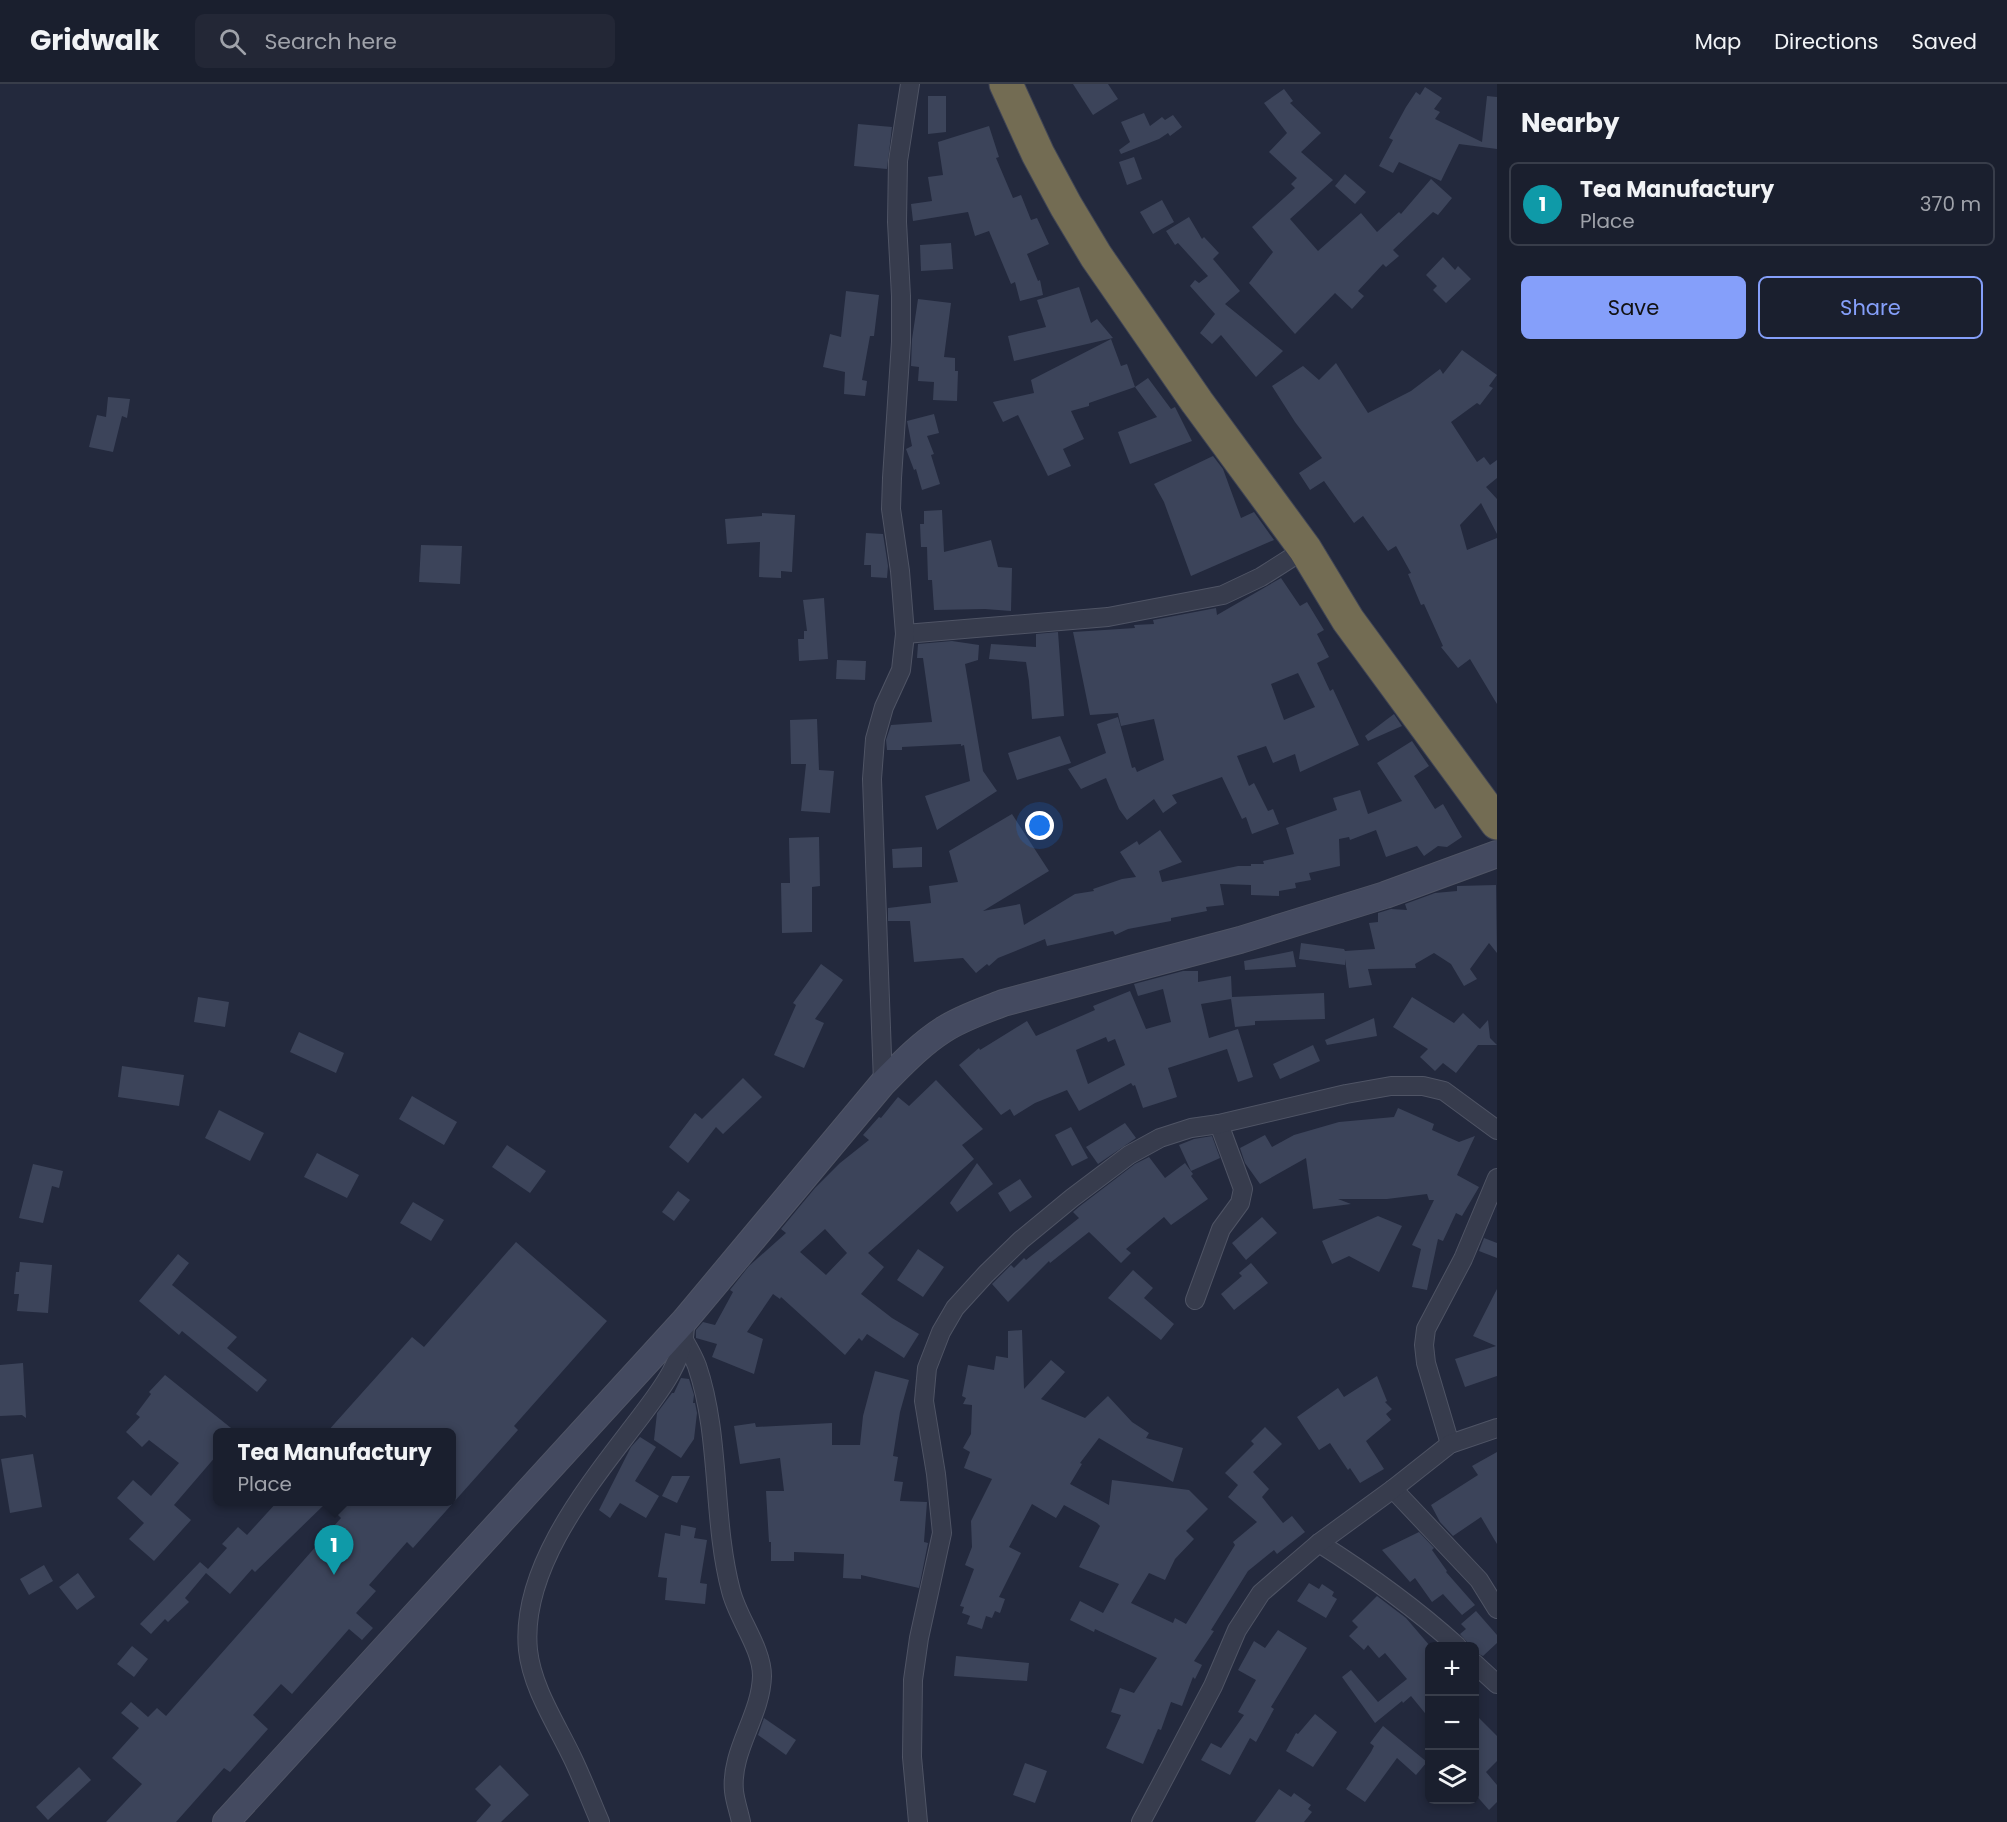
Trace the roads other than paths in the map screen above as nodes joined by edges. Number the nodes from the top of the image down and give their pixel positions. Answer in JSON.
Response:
{"nodes":[{"id":1,"x":910,"y":84,"type":"edge"},
{"id":2,"x":1006,"y":84,"type":"edge"},
{"id":3,"x":1305,"y":549,"type":"junction"},
{"id":4,"x":905,"y":634,"type":"junction"},
{"id":5,"x":1497,"y":823,"type":"edge"},
{"id":6,"x":1497,"y":854,"type":"edge"},
{"id":7,"x":883,"y":1083,"type":"junction"},
{"id":8,"x":1219,"y":1124,"type":"junction"},
{"id":9,"x":1497,"y":1130,"type":"edge"},
{"id":10,"x":1497,"y":1178,"type":"edge"},
{"id":11,"x":1195,"y":1300,"type":"dead end"},
{"id":12,"x":685,"y":1331,"type":"junction"},
{"id":13,"x":1497,"y":1428,"type":"edge"},
{"id":14,"x":1450,"y":1444,"type":"junction"},
{"id":15,"x":1393,"y":1489,"type":"junction"},
{"id":16,"x":1319,"y":1543,"type":"junction"},
{"id":17,"x":1497,"y":1609,"type":"edge"},
{"id":18,"x":1452,"y":1642,"type":"edge"},
{"id":19,"x":1479,"y":1668,"type":"edge"},
{"id":20,"x":1497,"y":1684,"type":"edge"},
{"id":21,"x":226,"y":1822,"type":"edge"},
{"id":22,"x":600,"y":1822,"type":"edge"},
{"id":23,"x":741,"y":1822,"type":"edge"},
{"id":24,"x":918,"y":1822,"type":"edge"},
{"id":25,"x":1141,"y":1822,"type":"edge"}],
"edges":[{"from":1,"to":4,"type":"street"},
{"from":2,"to":3,"type":"highway"},
{"from":3,"to":4,"type":"street"},
{"from":3,"to":5,"type":"highway"},
{"from":4,"to":7,"type":"street"},
{"from":6,"to":7,"type":"street"},
{"from":7,"to":12,"type":"street"},
{"from":8,"to":9,"type":"street"},
{"from":8,"to":11,"type":"street"},
{"from":8,"to":24,"type":"street"},
{"from":10,"to":14,"type":"street"},
{"from":12,"to":21,"type":"street"},
{"from":12,"to":22,"type":"street"},
{"from":12,"to":23,"type":"street"},
{"from":13,"to":14,"type":"street"},
{"from":14,"to":15,"type":"street"},
{"from":15,"to":16,"type":"street"},
{"from":15,"to":17,"type":"street"},
{"from":16,"to":18,"type":"street"},
{"from":16,"to":25,"type":"street"},
{"from":19,"to":20,"type":"street"}]}
